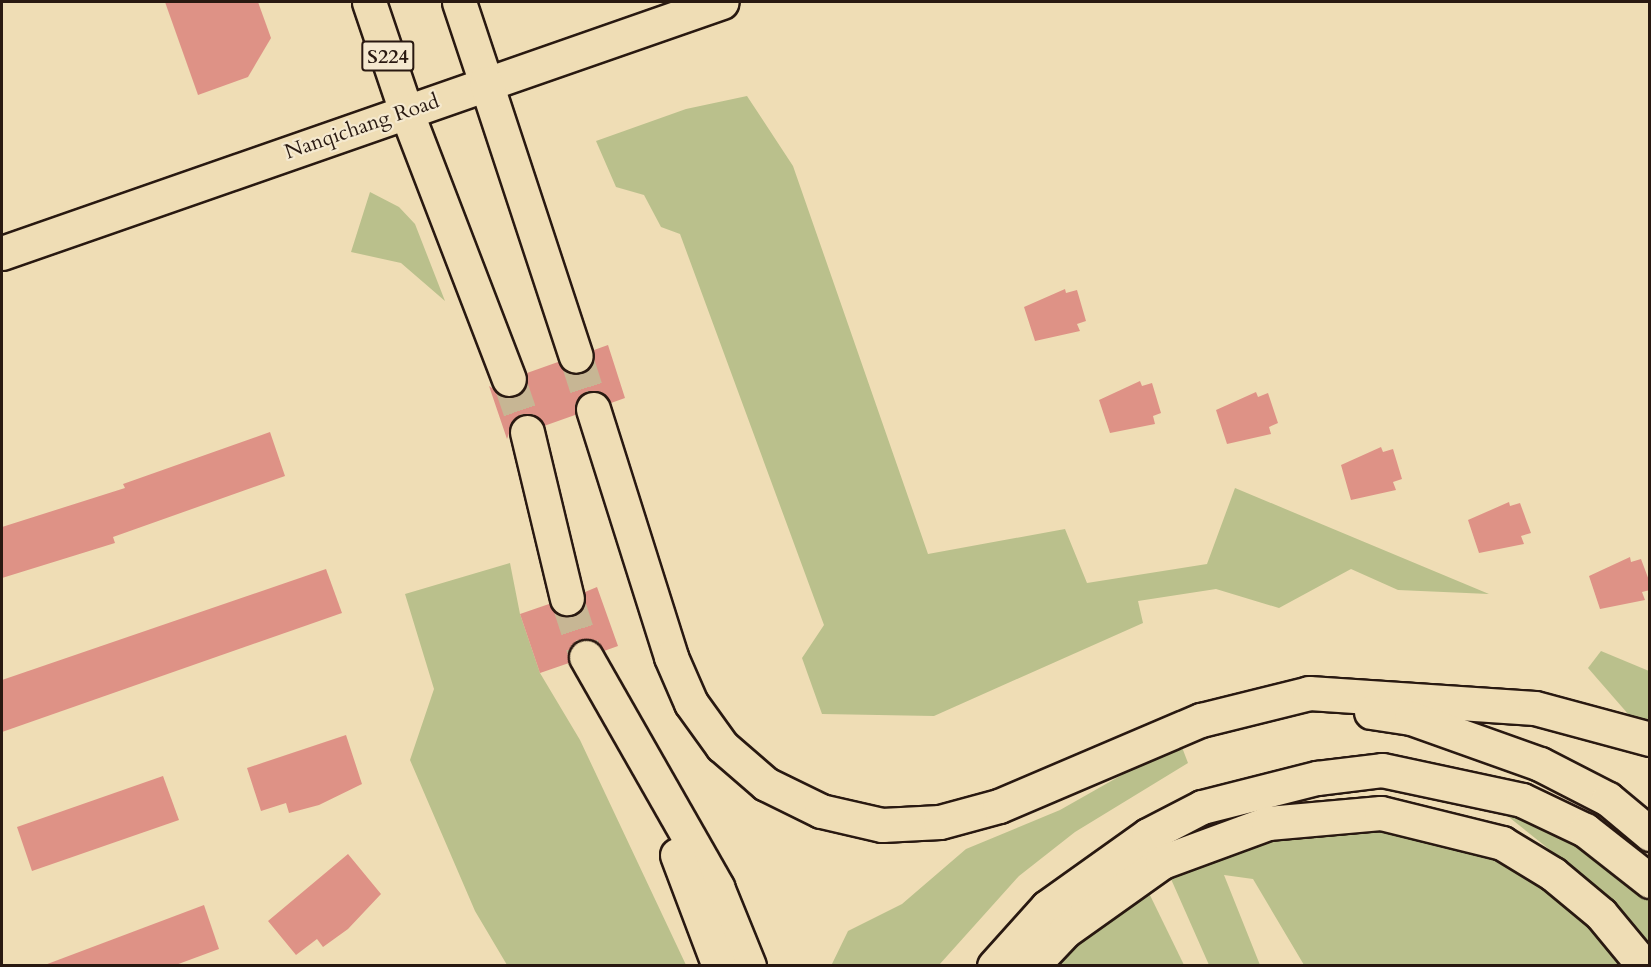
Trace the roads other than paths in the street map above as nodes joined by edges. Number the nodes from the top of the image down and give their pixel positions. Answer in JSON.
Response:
{"nodes":[{"id":1,"x":369,"y":2,"type":"edge"},
{"id":2,"x":459,"y":2,"type":"edge"},
{"id":3,"x":722,"y":2,"type":"edge"},
{"id":4,"x":486,"y":83,"type":"junction"},
{"id":5,"x":406,"y":111,"type":"junction"},
{"id":6,"x":2,"y":253,"type":"edge"},
{"id":7,"x":576,"y":356,"type":"tunnel mouth"},
{"id":8,"x":509,"y":379,"type":"tunnel mouth"},
{"id":9,"x":593,"y":409,"type":"tunnel mouth"},
{"id":10,"x":527,"y":432,"type":"tunnel mouth"},
{"id":11,"x":567,"y":598,"type":"tunnel mouth"},
{"id":12,"x":1252,"y":706,"type":"junction"},
{"id":13,"x":1649,"y":739,"type":"edge"},
{"id":14,"x":1650,"y":834,"type":"edge"},
{"id":15,"x":1650,"y":882,"type":"edge"},
{"id":16,"x":719,"y":966,"type":"edge"},
{"id":17,"x":749,"y":966,"type":"edge"},
{"id":18,"x":994,"y":966,"type":"edge"},
{"id":19,"x":1032,"y":966,"type":"edge"},
{"id":20,"x":1644,"y":966,"type":"edge"}],
"edges":[{"from":1,"to":5,"type":"main road","number":"S224"},
{"from":2,"to":4,"type":"main road"},
{"from":3,"to":4,"type":"main road","name":"Nanqichang Road"},
{"from":4,"to":5,"type":"main road","name":"Nanqichang Road"},
{"from":4,"to":7,"type":"main road"},
{"from":5,"to":6,"type":"main road","name":"Nanqichang Road"},
{"from":5,"to":8,"type":"main road"},
{"from":9,"to":12,"type":"main road"},
{"from":10,"to":11,"type":"main road"},
{"from":12,"to":13,"type":"main road"},
{"from":12,"to":14,"type":"main road"},
{"from":15,"to":18,"type":"main road"},
{"from":16,"to":17,"type":"main road"},
{"from":19,"to":20,"type":"main road"}]}
